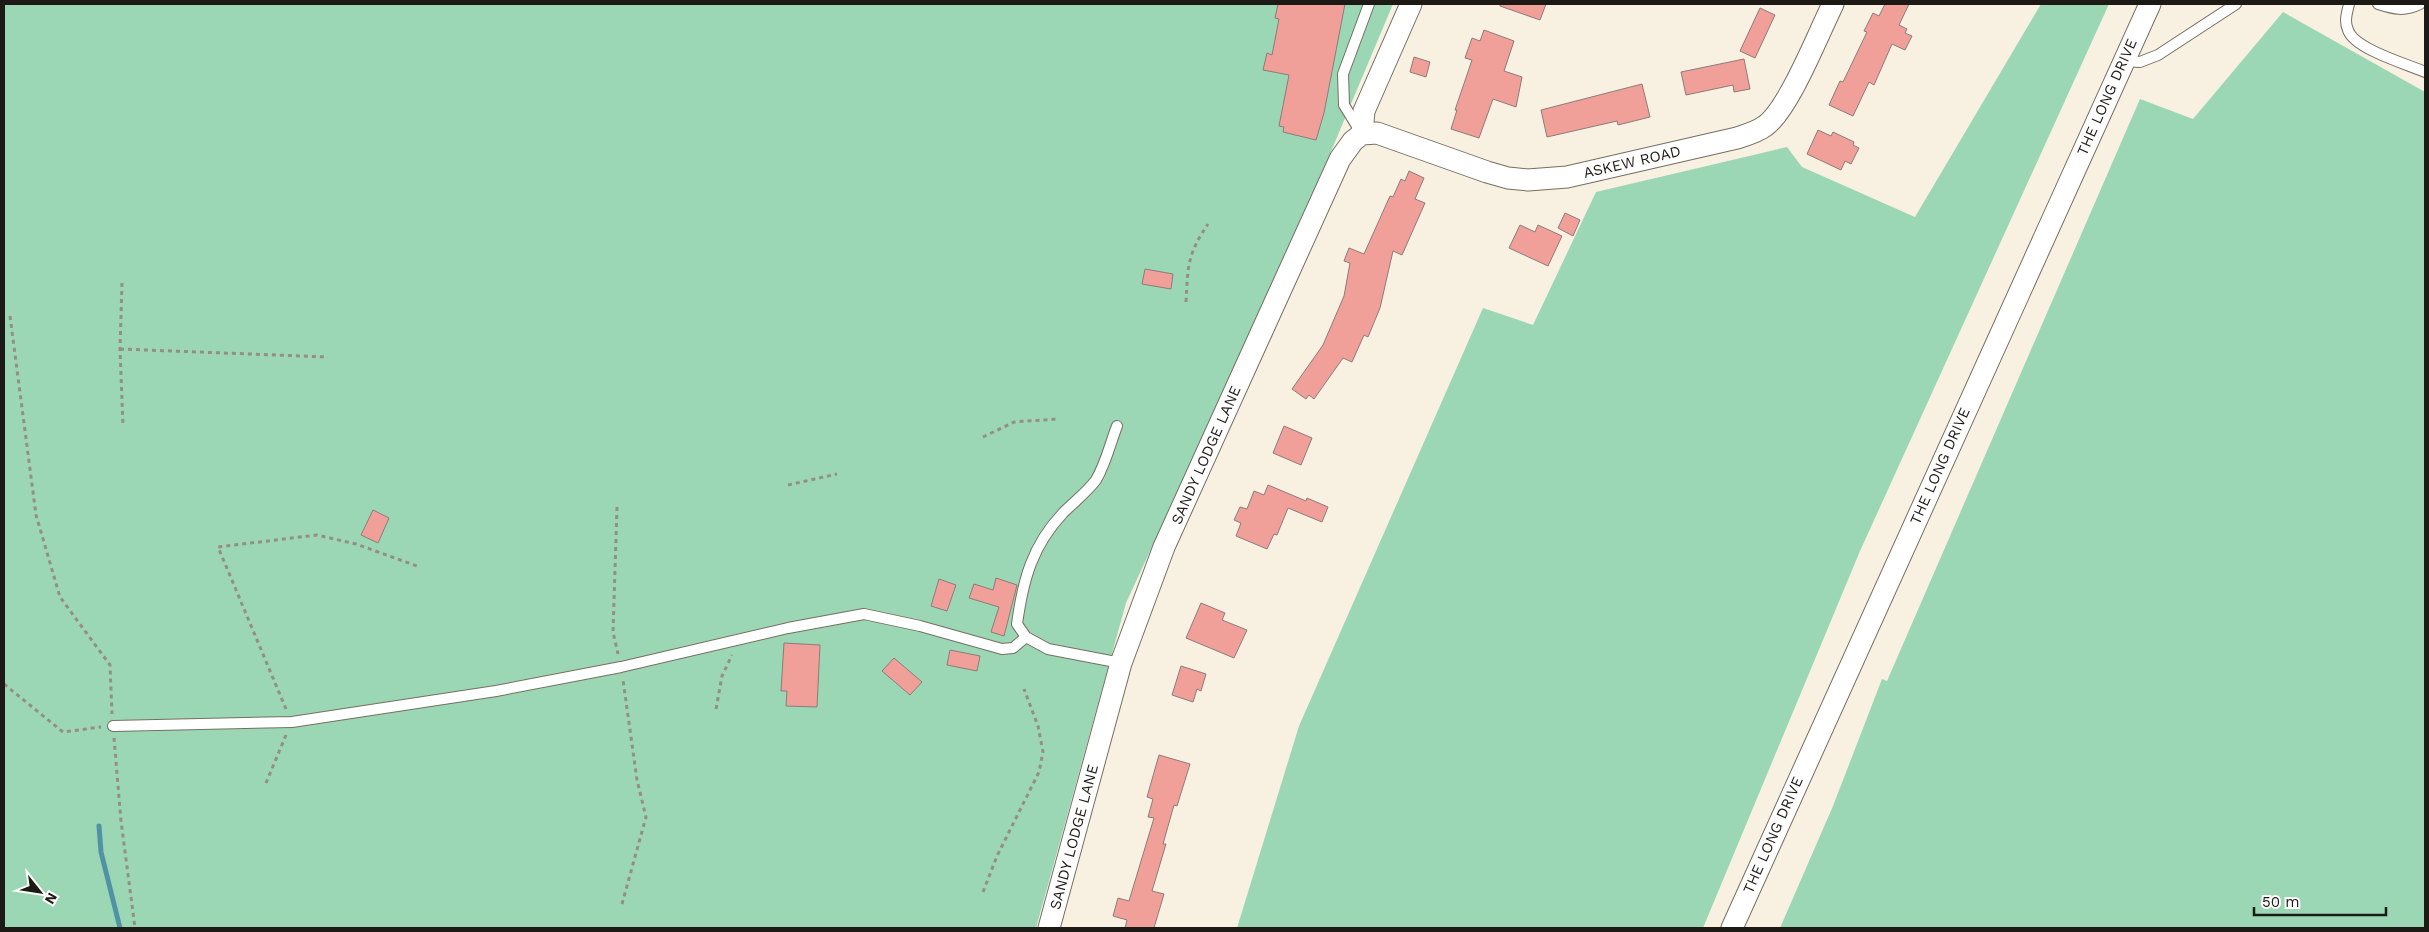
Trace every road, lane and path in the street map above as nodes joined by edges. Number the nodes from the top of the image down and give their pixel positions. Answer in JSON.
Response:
{"nodes":[{"id":1,"x":1369,"y":4,"type":"edge"},
{"id":2,"x":1412,"y":4,"type":"edge"},
{"id":3,"x":1833,"y":4,"type":"edge"},
{"id":4,"x":2150,"y":4,"type":"edge"},
{"id":5,"x":2236,"y":4,"type":"edge"},
{"id":6,"x":2350,"y":4,"type":"edge"},
{"id":7,"x":2378,"y":4,"type":"edge"},
{"id":8,"x":2420,"y":4,"type":"edge"},
{"id":9,"x":2123,"y":61,"type":"junction"},
{"id":10,"x":2425,"y":72,"type":"edge"},
{"id":11,"x":1362,"y":134,"type":"junction"},
{"id":12,"x":1208,"y":224,"type":"dead end"},
{"id":13,"x":122,"y":283,"type":"dead end"},
{"id":14,"x":1186,"y":302,"type":"dead end"},
{"id":15,"x":10,"y":316,"type":"dead end"},
{"id":16,"x":120,"y":349,"type":"junction"},
{"id":17,"x":328,"y":357,"type":"dead end"},
{"id":18,"x":1057,"y":419,"type":"dead end"},
{"id":19,"x":123,"y":426,"type":"dead end"},
{"id":20,"x":1117,"y":426,"type":"dead end"},
{"id":21,"x":983,"y":437,"type":"dead end"},
{"id":22,"x":837,"y":474,"type":"dead end"},
{"id":23,"x":788,"y":485,"type":"dead end"},
{"id":24,"x":617,"y":507,"type":"dead end"},
{"id":25,"x":417,"y":566,"type":"dead end"},
{"id":26,"x":1026,"y":637,"type":"junction"},
{"id":27,"x":747,"y":638,"type":"junction"},
{"id":28,"x":1122,"y":663,"type":"junction"},
{"id":29,"x":621,"y":667,"type":"junction"},
{"id":30,"x":4,"y":684,"type":"edge"},
{"id":31,"x":1024,"y":689,"type":"dead end"},
{"id":32,"x":716,"y":709,"type":"dead end"},
{"id":33,"x":292,"y":722,"type":"junction"},
{"id":34,"x":113,"y":726,"type":"junction"},
{"id":35,"x":266,"y":783,"type":"dead end"},
{"id":36,"x":983,"y":892,"type":"dead end"},
{"id":37,"x":622,"y":904,"type":"dead end"},
{"id":38,"x":136,"y":928,"type":"edge"},
{"id":39,"x":1049,"y":928,"type":"edge"},
{"id":40,"x":1732,"y":928,"type":"edge"}],
"edges":[{"from":1,"to":11,"type":"lane"},
{"from":2,"to":11,"type":"street"},
{"from":3,"to":11,"type":"street","name":"ASKEW ROAD"},
{"from":4,"to":9,"type":"street","name":"THE LONG DRIVE"},
{"from":5,"to":9,"type":"lane"},
{"from":6,"to":10,"type":"lane"},
{"from":7,"to":8,"type":"lane"},
{"from":9,"to":40,"type":"street","name":"THE LONG DRIVE"},
{"from":11,"to":28,"type":"street","name":"SANDY LODGE LANE"},
{"from":12,"to":14,"type":"path"},
{"from":13,"to":16,"type":"path"},
{"from":15,"to":34,"type":"path"},
{"from":16,"to":17,"type":"path"},
{"from":16,"to":19,"type":"path"},
{"from":18,"to":21,"type":"path"},
{"from":20,"to":26,"type":"lane"},
{"from":22,"to":23,"type":"path"},
{"from":24,"to":29,"type":"path"},
{"from":25,"to":33,"type":"path"},
{"from":26,"to":27,"type":"lane"},
{"from":26,"to":28,"type":"lane"},
{"from":27,"to":29,"type":"lane"},
{"from":27,"to":32,"type":"path"},
{"from":28,"to":39,"type":"street","name":"SANDY LODGE LANE"},
{"from":29,"to":33,"type":"lane"},
{"from":29,"to":37,"type":"path"},
{"from":30,"to":34,"type":"path"},
{"from":31,"to":36,"type":"path"},
{"from":33,"to":34,"type":"lane"},
{"from":33,"to":35,"type":"path"},
{"from":34,"to":38,"type":"path"}]}
